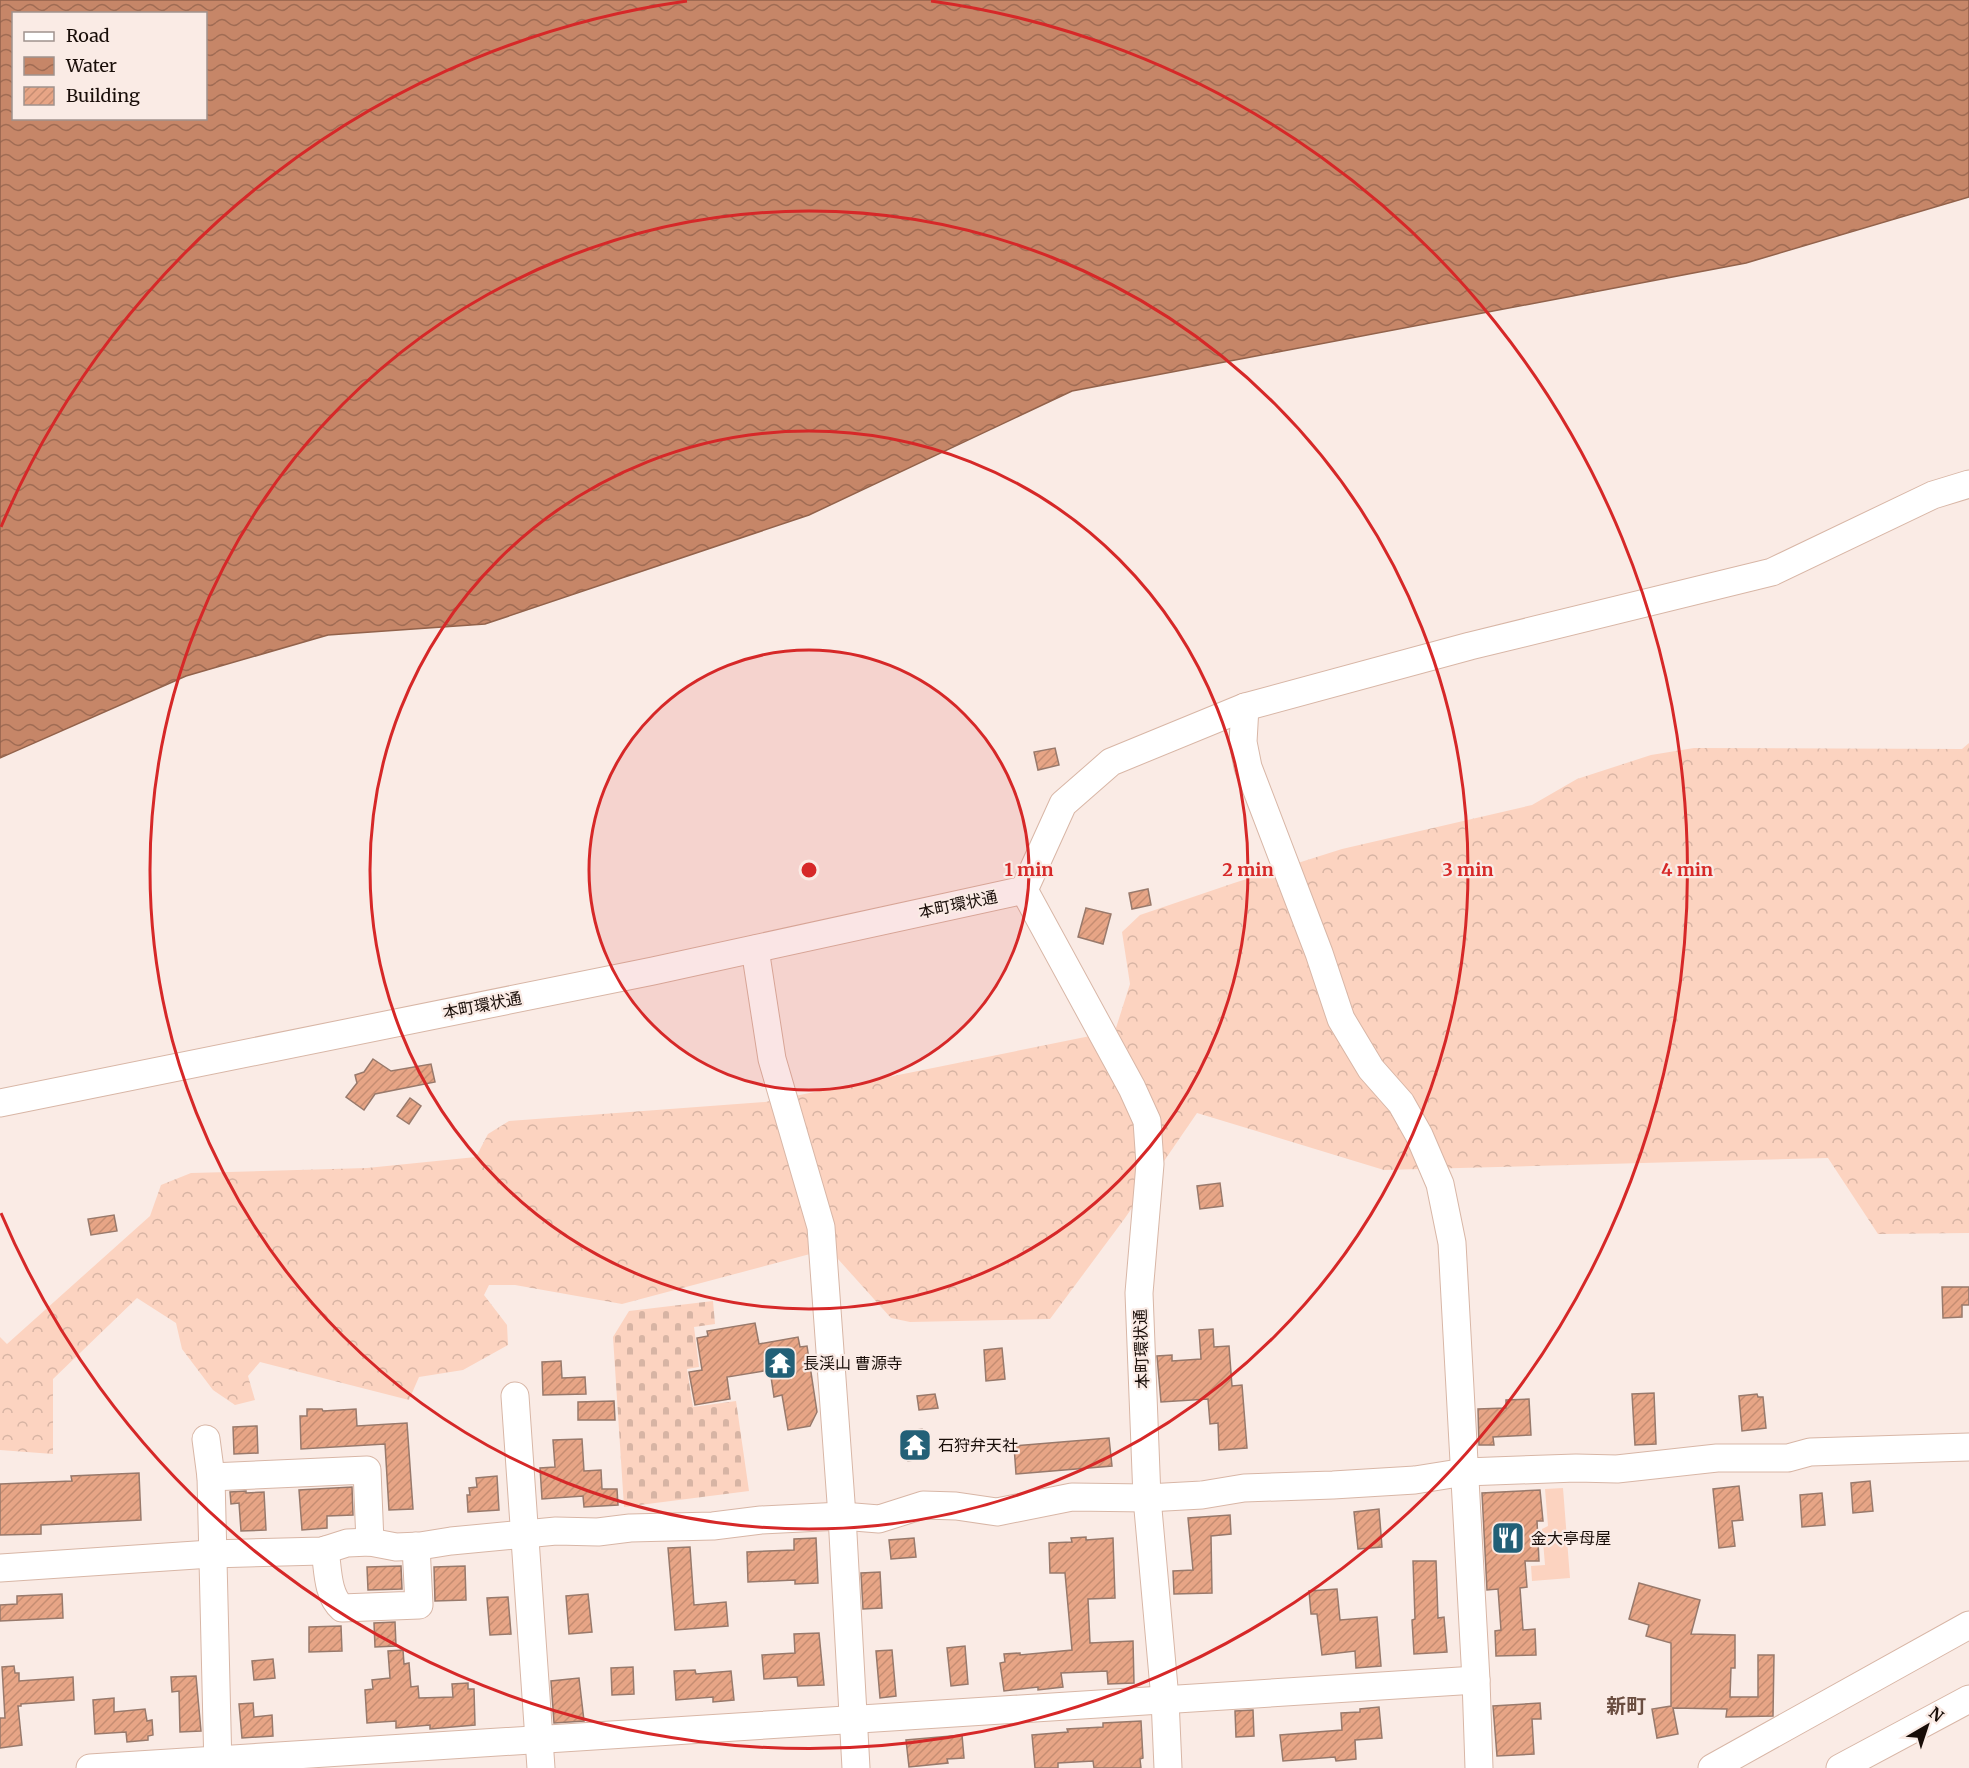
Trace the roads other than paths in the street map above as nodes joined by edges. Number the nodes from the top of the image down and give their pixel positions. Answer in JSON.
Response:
{"nodes":[{"id":1,"x":1969,"y":484,"type":"edge"},
{"id":2,"x":1245,"y":707,"type":"junction"},
{"id":3,"x":1024,"y":890,"type":"junction"},
{"id":4,"x":755,"y":949,"type":"junction"},
{"id":5,"x":0,"y":1103,"type":"edge"},
{"id":6,"x":516,"y":1396,"type":"dead end"},
{"id":7,"x":206,"y":1439,"type":"dead end"},
{"id":8,"x":1969,"y":1447,"type":"edge"},
{"id":9,"x":1465,"y":1472,"type":"junction"},
{"id":10,"x":211,"y":1477,"type":"junction"},
{"id":11,"x":1147,"y":1498,"type":"junction"},
{"id":12,"x":842,"y":1516,"type":"junction"},
{"id":13,"x":524,"y":1533,"type":"junction"},
{"id":14,"x":370,"y":1542,"type":"junction"},
{"id":15,"x":416,"y":1546,"type":"junction"},
{"id":16,"x":325,"y":1550,"type":"junction"},
{"id":17,"x":212,"y":1554,"type":"junction"},
{"id":18,"x":0,"y":1568,"type":"edge"},
{"id":19,"x":1969,"y":1625,"type":"edge"},
{"id":20,"x":1476,"y":1680,"type":"junction"},
{"id":21,"x":1165,"y":1699,"type":"junction"},
{"id":22,"x":1969,"y":1699,"type":"edge"},
{"id":23,"x":854,"y":1719,"type":"junction"},
{"id":24,"x":538,"y":1740,"type":"junction"},
{"id":25,"x":218,"y":1764,"type":"edge"},
{"id":26,"x":90,"y":1768,"type":"edge"},
{"id":27,"x":540,"y":1768,"type":"edge"},
{"id":28,"x":856,"y":1768,"type":"edge"},
{"id":29,"x":1168,"y":1768,"type":"edge"},
{"id":30,"x":1479,"y":1768,"type":"edge"},
{"id":31,"x":1712,"y":1768,"type":"edge"},
{"id":32,"x":1840,"y":1768,"type":"edge"}],
"edges":[{"from":1,"to":2,"type":"street"},
{"from":2,"to":3,"type":"street"},
{"from":2,"to":9,"type":"street"},
{"from":3,"to":4,"type":"street","name":"本町環状通"},
{"from":3,"to":11,"type":"street","name":"本町環状通"},
{"from":4,"to":5,"type":"street","name":"本町環状通"},
{"from":4,"to":12,"type":"street"},
{"from":6,"to":13,"type":"street"},
{"from":7,"to":10,"type":"street"},
{"from":8,"to":9,"type":"street"},
{"from":9,"to":11,"type":"street"},
{"from":9,"to":20,"type":"street"},
{"from":10,"to":14,"type":"street"},
{"from":10,"to":17,"type":"street"},
{"from":11,"to":12,"type":"street"},
{"from":11,"to":21,"type":"street","name":"本町環状通"},
{"from":12,"to":13,"type":"street"},
{"from":12,"to":23,"type":"street"},
{"from":13,"to":15,"type":"street"},
{"from":13,"to":24,"type":"street"},
{"from":14,"to":15,"type":"street"},
{"from":14,"to":16,"type":"street"},
{"from":15,"to":16,"type":"street"},
{"from":16,"to":17,"type":"street"},
{"from":17,"to":18,"type":"street"},
{"from":17,"to":25,"type":"street"},
{"from":19,"to":31,"type":"street"},
{"from":20,"to":21,"type":"street"},
{"from":20,"to":30,"type":"street"},
{"from":21,"to":23,"type":"street"},
{"from":21,"to":29,"type":"street","name":"本町環状通"},
{"from":22,"to":32,"type":"street"},
{"from":23,"to":24,"type":"street"},
{"from":23,"to":28,"type":"street"},
{"from":24,"to":25,"type":"street"},
{"from":24,"to":27,"type":"street"},
{"from":25,"to":26,"type":"street"}]}
